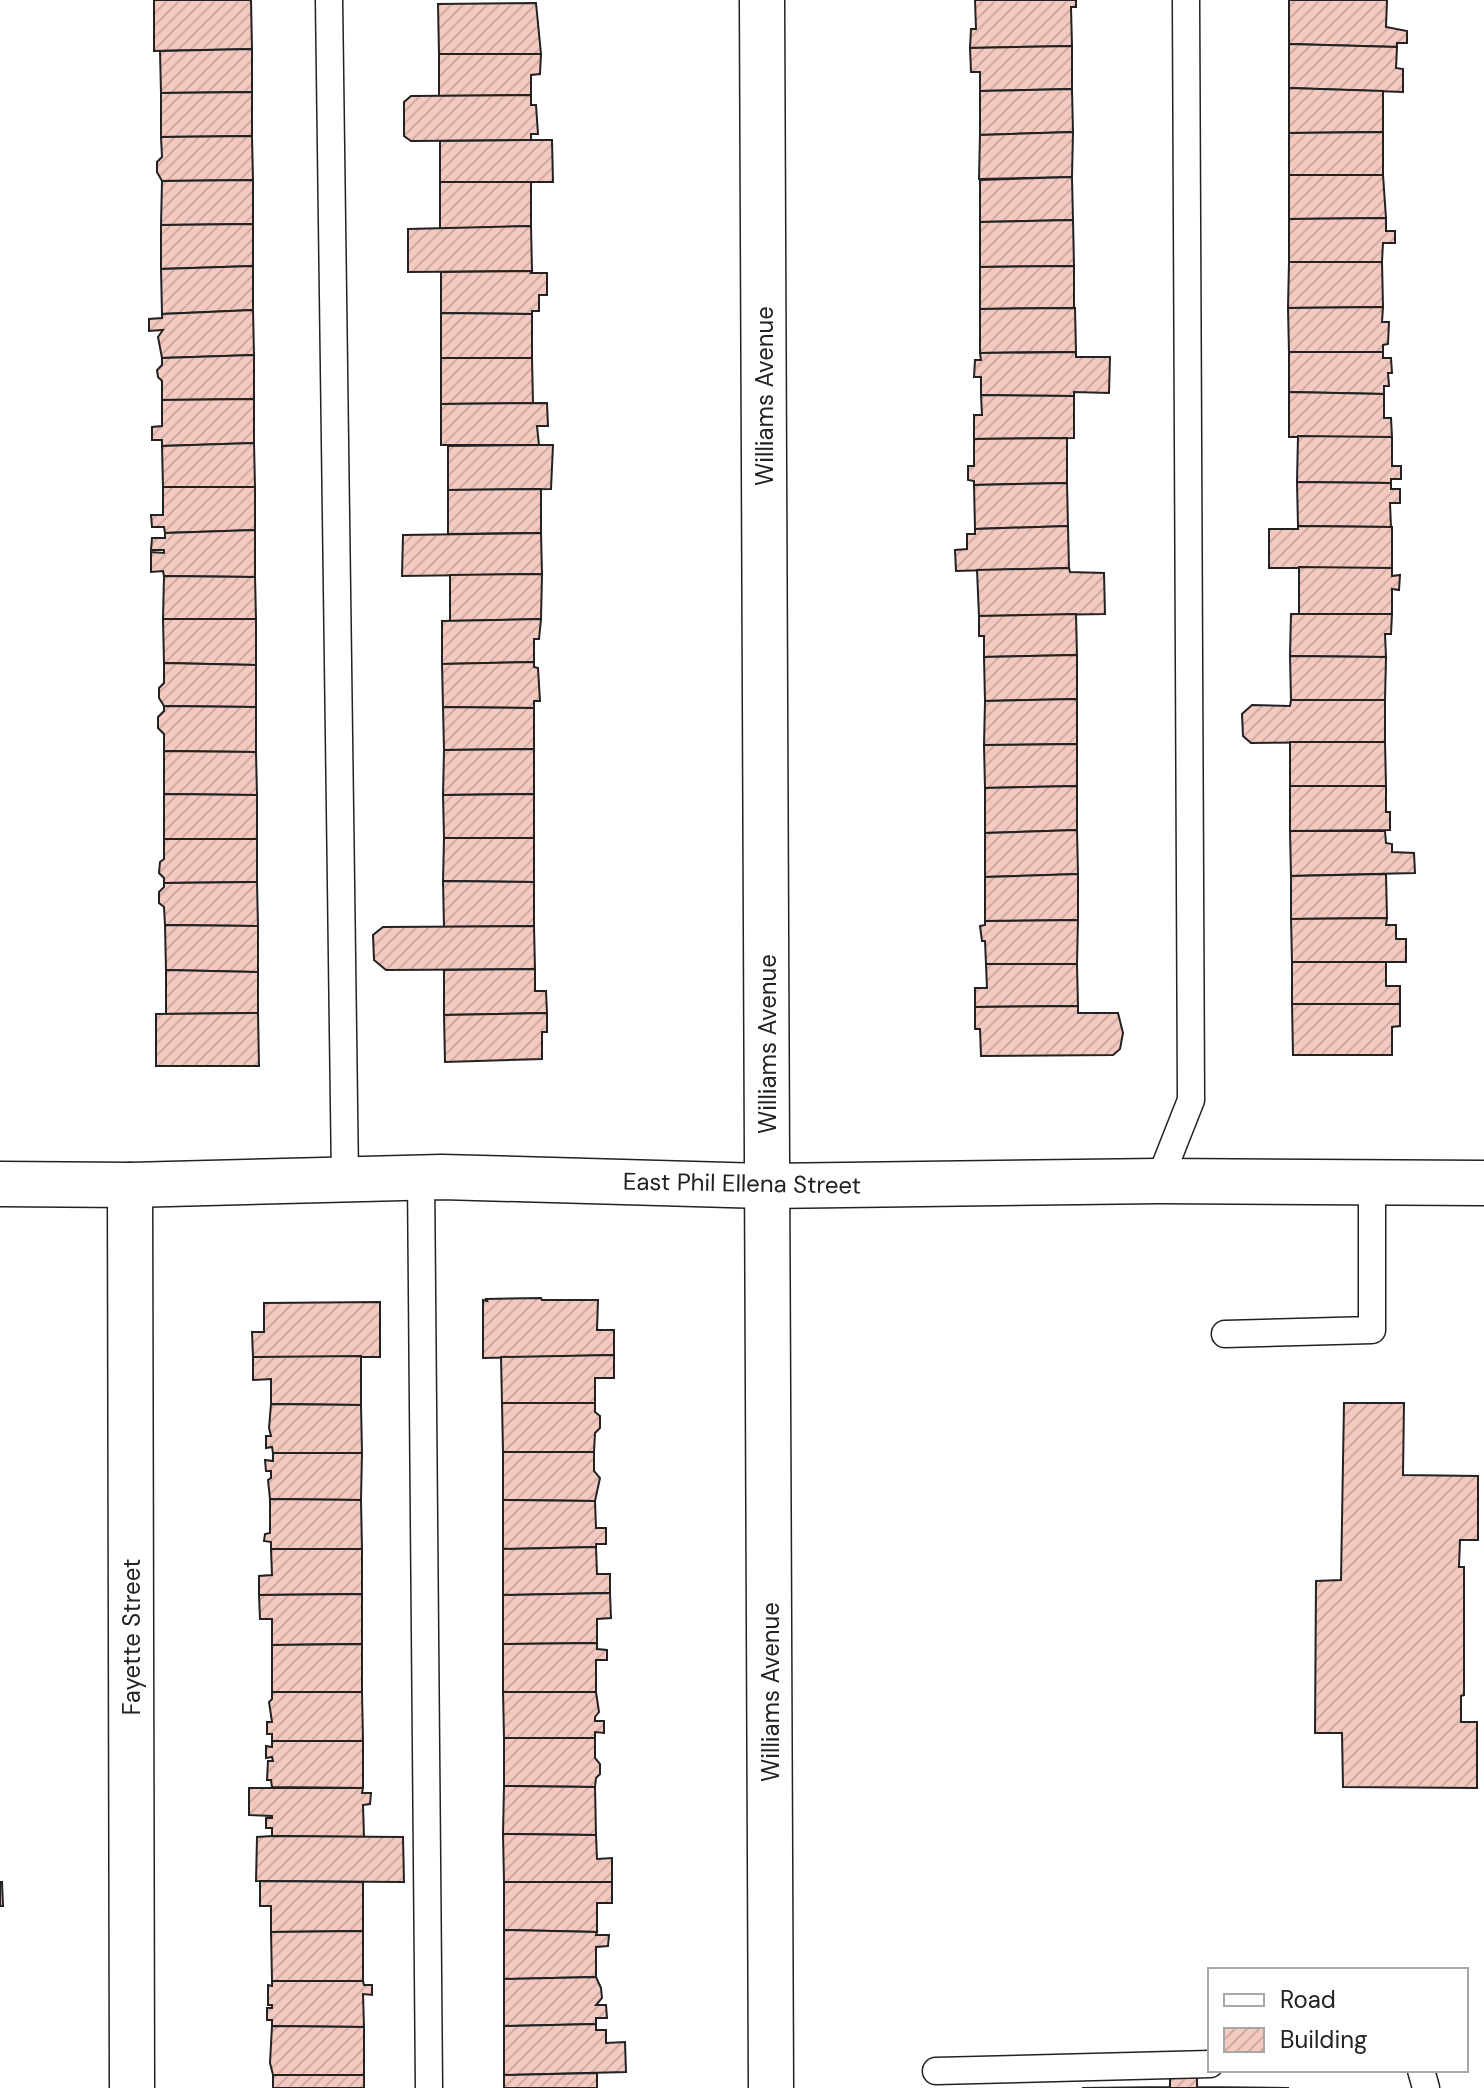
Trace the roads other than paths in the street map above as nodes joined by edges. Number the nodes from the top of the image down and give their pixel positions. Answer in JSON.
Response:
{"nodes":[{"id":1,"x":329,"y":0,"type":"edge"},
{"id":2,"x":762,"y":0,"type":"edge"},
{"id":3,"x":1186,"y":0,"type":"edge"},
{"id":4,"x":421,"y":1177,"type":"junction"},
{"id":5,"x":345,"y":1178,"type":"junction"},
{"id":6,"x":1159,"y":1181,"type":"junction"},
{"id":7,"x":1484,"y":1183,"type":"edge"},
{"id":8,"x":0,"y":1184,"type":"edge"},
{"id":9,"x":1372,"y":1184,"type":"junction"},
{"id":10,"x":130,"y":1185,"type":"junction"},
{"id":11,"x":767,"y":1186,"type":"junction"},
{"id":12,"x":1225,"y":1334,"type":"dead end"},
{"id":13,"x":1208,"y":2064,"type":"edge"},
{"id":14,"x":936,"y":2071,"type":"dead end"},
{"id":15,"x":132,"y":2088,"type":"edge"},
{"id":16,"x":429,"y":2088,"type":"edge"},
{"id":17,"x":771,"y":2088,"type":"edge"}],
"edges":[{"from":1,"to":5,"type":"lane"},
{"from":2,"to":11,"type":"street","name":"Williams Avenue"},
{"from":3,"to":6,"type":"lane"},
{"from":4,"to":5,"type":"street","name":"East Phil Ellena Street"},
{"from":4,"to":11,"type":"street","name":"East Phil Ellena Street"},
{"from":4,"to":16,"type":"lane"},
{"from":5,"to":10,"type":"street","name":"East Phil Ellena Street"},
{"from":6,"to":9,"type":"street","name":"East Phil Ellena Street"},
{"from":6,"to":11,"type":"street","name":"East Phil Ellena Street"},
{"from":7,"to":9,"type":"street","name":"East Phil Ellena Street"},
{"from":8,"to":10,"type":"street","name":"East Phil Ellena Street"},
{"from":9,"to":12,"type":"lane"},
{"from":10,"to":15,"type":"street","name":"Fayette Street"},
{"from":11,"to":17,"type":"street","name":"Williams Avenue"},
{"from":13,"to":14,"type":"lane"}]}
